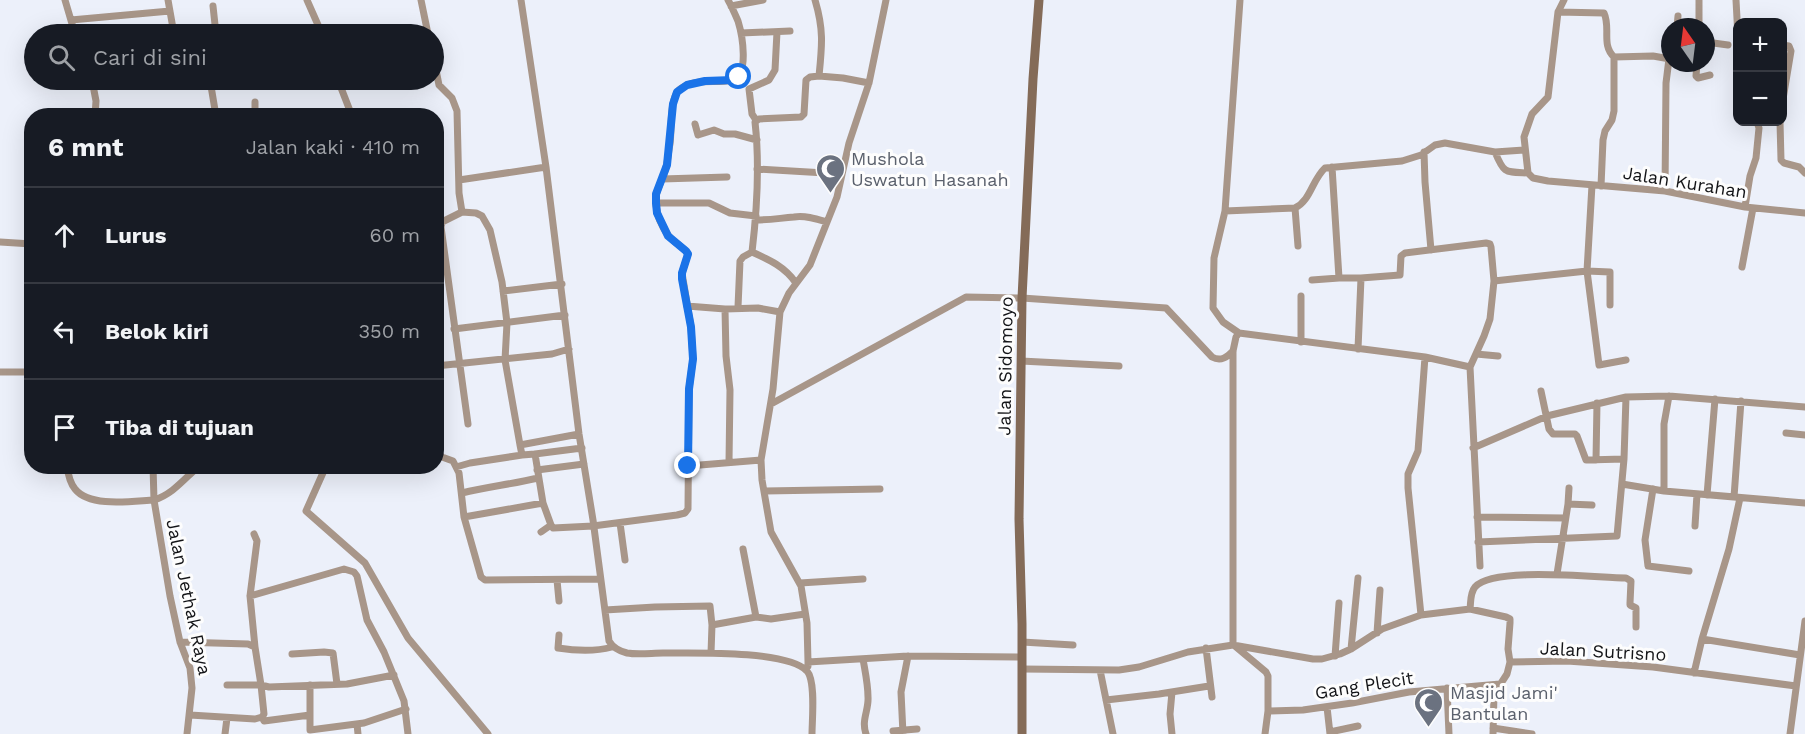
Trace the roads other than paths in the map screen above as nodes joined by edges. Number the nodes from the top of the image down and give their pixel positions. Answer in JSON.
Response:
{"nodes":[{"id":1,"x":65,"y":0,"type":"edge"},
{"id":2,"x":168,"y":0,"type":"edge"},
{"id":3,"x":307,"y":0,"type":"edge"},
{"id":4,"x":423,"y":0,"type":"edge"},
{"id":5,"x":521,"y":0,"type":"edge"},
{"id":6,"x":763,"y":0,"type":"edge"},
{"id":7,"x":815,"y":0,"type":"edge"},
{"id":8,"x":886,"y":0,"type":"edge"},
{"id":9,"x":1039,"y":0,"type":"edge"},
{"id":10,"x":1240,"y":0,"type":"edge"},
{"id":11,"x":1564,"y":0,"type":"edge"},
{"id":12,"x":1699,"y":0,"type":"edge"},
{"id":13,"x":1736,"y":0,"type":"edge"},
{"id":14,"x":730,"y":3,"type":"edge"},
{"id":15,"x":213,"y":6,"type":"dead end"},
{"id":16,"x":170,"y":11,"type":"junction"},
{"id":17,"x":1558,"y":12,"type":"junction"},
{"id":18,"x":1699,"y":18,"type":"edge"},
{"id":19,"x":1736,"y":18,"type":"edge"},
{"id":20,"x":71,"y":20,"type":"junction"},
{"id":21,"x":72,"y":24,"type":"edge"},
{"id":22,"x":172,"y":24,"type":"edge"},
{"id":23,"x":215,"y":24,"type":"edge"},
{"id":24,"x":318,"y":24,"type":"edge"},
{"id":25,"x":427,"y":24,"type":"edge"},
{"id":26,"x":790,"y":31,"type":"dead end"},
{"id":27,"x":777,"y":32,"type":"junction"},
{"id":28,"x":741,"y":33,"type":"junction"},
{"id":29,"x":1715,"y":43,"type":"edge"},
{"id":30,"x":1728,"y":45,"type":"dead end"},
{"id":31,"x":1787,"y":46,"type":"edge"},
{"id":32,"x":1614,"y":57,"type":"junction"},
{"id":33,"x":1661,"y":57,"type":"edge"},
{"id":34,"x":1668,"y":72,"type":"edge"},
{"id":35,"x":1696,"y":72,"type":"edge"},
{"id":36,"x":1710,"y":75,"type":"dead end"},
{"id":37,"x":1787,"y":75,"type":"edge"},
{"id":38,"x":819,"y":76,"type":"junction"},
{"id":39,"x":869,"y":83,"type":"junction"},
{"id":40,"x":444,"y":89,"type":"edge"},
{"id":41,"x":94,"y":90,"type":"edge"},
{"id":42,"x":212,"y":90,"type":"edge"},
{"id":43,"x":342,"y":90,"type":"edge"},
{"id":44,"x":255,"y":102,"type":"dead end"},
{"id":45,"x":96,"y":108,"type":"edge"},
{"id":46,"x":215,"y":108,"type":"edge"},
{"id":47,"x":255,"y":108,"type":"edge"},
{"id":48,"x":349,"y":108,"type":"edge"},
{"id":49,"x":756,"y":120,"type":"junction"},
{"id":50,"x":695,"y":124,"type":"dead end"},
{"id":51,"x":1758,"y":126,"type":"edge"},
{"id":52,"x":1780,"y":126,"type":"edge"},
{"id":53,"x":757,"y":140,"type":"junction"},
{"id":54,"x":1524,"y":150,"type":"junction"},
{"id":55,"x":1424,"y":152,"type":"junction"},
{"id":56,"x":1496,"y":152,"type":"junction"},
{"id":57,"x":546,"y":167,"type":"junction"},
{"id":58,"x":1332,"y":167,"type":"junction"},
{"id":59,"x":757,"y":168,"type":"junction"},
{"id":60,"x":1528,"y":173,"type":"junction"},
{"id":61,"x":1805,"y":173,"type":"edge"},
{"id":62,"x":842,"y":174,"type":"junction"},
{"id":63,"x":727,"y":177,"type":"dead end"},
{"id":64,"x":662,"y":179,"type":"junction"},
{"id":65,"x":459,"y":180,"type":"junction"},
{"id":66,"x":1592,"y":185,"type":"junction"},
{"id":67,"x":1601,"y":186,"type":"junction"},
{"id":68,"x":1665,"y":191,"type":"junction"},
{"id":69,"x":656,"y":203,"type":"junction"},
{"id":70,"x":1295,"y":208,"type":"junction"},
{"id":71,"x":1749,"y":208,"type":"junction"},
{"id":72,"x":1225,"y":211,"type":"junction"},
{"id":73,"x":462,"y":212,"type":"junction"},
{"id":74,"x":1805,"y":213,"type":"edge"},
{"id":75,"x":756,"y":218,"type":"junction"},
{"id":76,"x":444,"y":221,"type":"edge"},
{"id":77,"x":827,"y":222,"type":"junction"},
{"id":78,"x":0,"y":242,"type":"edge"},
{"id":79,"x":24,"y":244,"type":"edge"},
{"id":80,"x":1298,"y":246,"type":"dead end"},
{"id":81,"x":1431,"y":250,"type":"junction"},
{"id":82,"x":444,"y":251,"type":"edge"},
{"id":83,"x":752,"y":252,"type":"junction"},
{"id":84,"x":1742,"y":267,"type":"dead end"},
{"id":85,"x":1587,"y":271,"type":"junction"},
{"id":86,"x":1339,"y":278,"type":"junction"},
{"id":87,"x":1361,"y":278,"type":"junction"},
{"id":88,"x":1312,"y":280,"type":"dead end"},
{"id":89,"x":1494,"y":281,"type":"junction"},
{"id":90,"x":796,"y":283,"type":"junction"},
{"id":91,"x":562,"y":284,"type":"junction"},
{"id":92,"x":503,"y":291,"type":"junction"},
{"id":93,"x":1301,"y":296,"type":"dead end"},
{"id":94,"x":1022,"y":298,"type":"junction"},
{"id":95,"x":1610,"y":305,"type":"dead end"},
{"id":96,"x":687,"y":306,"type":"junction"},
{"id":97,"x":732,"y":308,"type":"junction"},
{"id":98,"x":780,"y":312,"type":"junction"},
{"id":99,"x":565,"y":315,"type":"junction"},
{"id":100,"x":507,"y":322,"type":"junction"},
{"id":101,"x":454,"y":329,"type":"junction"},
{"id":102,"x":1239,"y":333,"type":"junction"},
{"id":103,"x":1301,"y":342,"type":"junction"},
{"id":104,"x":569,"y":349,"type":"junction"},
{"id":105,"x":1358,"y":350,"type":"junction"},
{"id":106,"x":1233,"y":351,"type":"junction"},
{"id":107,"x":1476,"y":354,"type":"junction"},
{"id":108,"x":1498,"y":356,"type":"dead end"},
{"id":109,"x":1425,"y":357,"type":"junction"},
{"id":110,"x":505,"y":360,"type":"junction"},
{"id":111,"x":1626,"y":360,"type":"dead end"},
{"id":112,"x":1021,"y":361,"type":"junction"},
{"id":113,"x":458,"y":363,"type":"junction"},
{"id":114,"x":444,"y":365,"type":"edge"},
{"id":115,"x":1119,"y":366,"type":"dead end"},
{"id":116,"x":1470,"y":367,"type":"junction"},
{"id":117,"x":0,"y":372,"type":"edge"},
{"id":118,"x":24,"y":372,"type":"edge"},
{"id":119,"x":1541,"y":391,"type":"dead end"},
{"id":120,"x":1626,"y":396,"type":"junction"},
{"id":121,"x":1669,"y":396,"type":"junction"},
{"id":122,"x":1715,"y":399,"type":"junction"},
{"id":123,"x":1741,"y":400,"type":"junction"},
{"id":124,"x":1597,"y":403,"type":"junction"},
{"id":125,"x":771,"y":404,"type":"junction"},
{"id":126,"x":1805,"y":407,"type":"edge"},
{"id":127,"x":1547,"y":416,"type":"junction"},
{"id":128,"x":468,"y":424,"type":"dead end"},
{"id":129,"x":1786,"y":433,"type":"dead end"},
{"id":130,"x":579,"y":434,"type":"junction"},
{"id":131,"x":1805,"y":435,"type":"edge"},
{"id":132,"x":520,"y":445,"type":"junction"},
{"id":133,"x":1473,"y":447,"type":"junction"},
{"id":134,"x":582,"y":448,"type":"junction"},
{"id":135,"x":535,"y":454,"type":"junction"},
{"id":136,"x":522,"y":455,"type":"junction"},
{"id":137,"x":444,"y":459,"type":"edge"},
{"id":138,"x":1624,"y":459,"type":"junction"},
{"id":139,"x":761,"y":460,"type":"junction"},
{"id":140,"x":1596,"y":460,"type":"junction"},
{"id":141,"x":729,"y":462,"type":"junction"},
{"id":142,"x":584,"y":464,"type":"junction"},
{"id":143,"x":688,"y":466,"type":"junction"},
{"id":144,"x":456,"y":467,"type":"junction"},
{"id":145,"x":68,"y":474,"type":"edge"},
{"id":146,"x":153,"y":474,"type":"edge"},
{"id":147,"x":191,"y":474,"type":"edge"},
{"id":148,"x":322,"y":474,"type":"edge"},
{"id":149,"x":537,"y":474,"type":"junction"},
{"id":150,"x":1622,"y":484,"type":"junction"},
{"id":151,"x":1569,"y":488,"type":"dead end"},
{"id":152,"x":880,"y":489,"type":"dead end"},
{"id":153,"x":1653,"y":489,"type":"junction"},
{"id":154,"x":765,"y":491,"type":"junction"},
{"id":155,"x":1664,"y":491,"type":"junction"},
{"id":156,"x":462,"y":493,"type":"junction"},
{"id":157,"x":1697,"y":494,"type":"junction"},
{"id":158,"x":1707,"y":495,"type":"junction"},
{"id":159,"x":1737,"y":497,"type":"junction"},
{"id":160,"x":154,"y":500,"type":"junction"},
{"id":161,"x":543,"y":503,"type":"junction"},
{"id":162,"x":1805,"y":503,"type":"edge"},
{"id":163,"x":1568,"y":504,"type":"junction"},
{"id":164,"x":1592,"y":505,"type":"dead end"},
{"id":165,"x":464,"y":517,"type":"junction"},
{"id":166,"x":1477,"y":517,"type":"junction"},
{"id":167,"x":1565,"y":518,"type":"junction"},
{"id":168,"x":620,"y":523,"type":"junction"},
{"id":169,"x":550,"y":525,"type":"junction"},
{"id":170,"x":594,"y":526,"type":"junction"},
{"id":171,"x":1695,"y":526,"type":"dead end"},
{"id":172,"x":541,"y":532,"type":"dead end"},
{"id":173,"x":254,"y":534,"type":"dead end"},
{"id":174,"x":1563,"y":540,"type":"junction"},
{"id":175,"x":1478,"y":542,"type":"junction"},
{"id":176,"x":743,"y":549,"type":"dead end"},
{"id":177,"x":625,"y":560,"type":"dead end"},
{"id":178,"x":1480,"y":566,"type":"dead end"},
{"id":179,"x":1689,"y":571,"type":"dead end"},
{"id":180,"x":1557,"y":574,"type":"junction"},
{"id":181,"x":1358,"y":578,"type":"dead end"},
{"id":182,"x":600,"y":579,"type":"junction"},
{"id":183,"x":863,"y":579,"type":"dead end"},
{"id":184,"x":557,"y":580,"type":"junction"},
{"id":185,"x":800,"y":582,"type":"junction"},
{"id":186,"x":1380,"y":590,"type":"dead end"},
{"id":187,"x":250,"y":596,"type":"junction"},
{"id":188,"x":559,"y":601,"type":"dead end"},
{"id":189,"x":1340,"y":603,"type":"dead end"},
{"id":190,"x":1470,"y":609,"type":"junction"},
{"id":191,"x":605,"y":610,"type":"junction"},
{"id":192,"x":805,"y":614,"type":"junction"},
{"id":193,"x":1421,"y":615,"type":"junction"},
{"id":194,"x":756,"y":616,"type":"junction"},
{"id":195,"x":1805,"y":621,"type":"edge"},
{"id":196,"x":712,"y":625,"type":"junction"},
{"id":197,"x":1636,"y":627,"type":"dead end"},
{"id":198,"x":1377,"y":633,"type":"junction"},
{"id":199,"x":559,"y":635,"type":"dead end"},
{"id":200,"x":1702,"y":639,"type":"junction"},
{"id":201,"x":180,"y":642,"type":"junction"},
{"id":202,"x":1022,"y":642,"type":"junction"},
{"id":203,"x":1073,"y":645,"type":"dead end"},
{"id":204,"x":1233,"y":645,"type":"junction"},
{"id":205,"x":612,"y":646,"type":"junction"},
{"id":206,"x":255,"y":647,"type":"junction"},
{"id":207,"x":1206,"y":648,"type":"junction"},
{"id":208,"x":1351,"y":649,"type":"junction"},
{"id":209,"x":1802,"y":650,"type":"edge"},
{"id":210,"x":711,"y":653,"type":"junction"},
{"id":211,"x":292,"y":654,"type":"dead end"},
{"id":212,"x":908,"y":656,"type":"junction"},
{"id":213,"x":1335,"y":656,"type":"junction"},
{"id":214,"x":1022,"y":657,"type":"junction"},
{"id":215,"x":863,"y":659,"type":"junction"},
{"id":216,"x":808,"y":662,"type":"junction"},
{"id":217,"x":1510,"y":663,"type":"junction"},
{"id":218,"x":1022,"y":669,"type":"junction"},
{"id":219,"x":1100,"y":670,"type":"junction"},
{"id":220,"x":808,"y":672,"type":"junction"},
{"id":221,"x":1694,"y":673,"type":"junction"},
{"id":222,"x":394,"y":675,"type":"junction"},
{"id":223,"x":337,"y":684,"type":"junction"},
{"id":224,"x":1500,"y":684,"type":"junction"},
{"id":225,"x":261,"y":685,"type":"junction"},
{"id":226,"x":310,"y":685,"type":"junction"},
{"id":227,"x":228,"y":686,"type":"dead end"},
{"id":228,"x":1209,"y":686,"type":"junction"},
{"id":229,"x":1796,"y":686,"type":"junction"},
{"id":230,"x":1447,"y":688,"type":"junction"},
{"id":231,"x":1172,"y":692,"type":"junction"},
{"id":232,"x":1212,"y":697,"type":"dead end"},
{"id":233,"x":1106,"y":700,"type":"junction"},
{"id":234,"x":1327,"y":706,"type":"junction"},
{"id":235,"x":406,"y":709,"type":"junction"},
{"id":236,"x":1268,"y":711,"type":"junction"},
{"id":237,"x":190,"y":715,"type":"junction"},
{"id":238,"x":310,"y":715,"type":"junction"},
{"id":239,"x":262,"y":717,"type":"junction"},
{"id":240,"x":227,"y":718,"type":"junction"},
{"id":241,"x":357,"y":724,"type":"junction"},
{"id":242,"x":1358,"y":726,"type":"dead end"},
{"id":243,"x":917,"y":729,"type":"dead end"},
{"id":244,"x":327,"y":731,"type":"edge"},
{"id":245,"x":892,"y":731,"type":"dead end"},
{"id":246,"x":1493,"y":731,"type":"edge"},
{"id":247,"x":903,"y":732,"type":"edge"},
{"id":248,"x":1330,"y":733,"type":"edge"},
{"id":249,"x":188,"y":734,"type":"edge"},
{"id":250,"x":225,"y":734,"type":"edge"},
{"id":251,"x":358,"y":734,"type":"edge"},
{"id":252,"x":408,"y":734,"type":"edge"},
{"id":253,"x":488,"y":734,"type":"edge"},
{"id":254,"x":812,"y":734,"type":"edge"},
{"id":255,"x":866,"y":734,"type":"edge"},
{"id":256,"x":1022,"y":734,"type":"edge"},
{"id":257,"x":1113,"y":734,"type":"edge"},
{"id":258,"x":1172,"y":734,"type":"edge"},
{"id":259,"x":1265,"y":734,"type":"edge"},
{"id":260,"x":1449,"y":734,"type":"edge"},
{"id":261,"x":1532,"y":734,"type":"edge"},
{"id":262,"x":1790,"y":734,"type":"edge"}],
"edges":[{"from":1,"to":20,"type":"street"},
{"from":2,"to":16,"type":"street"},
{"from":3,"to":24,"type":"street"},
{"from":4,"to":25,"type":"street"},
{"from":5,"to":57,"type":"street"},
{"from":6,"to":14,"type":"street"},
{"from":7,"to":38,"type":"street"},
{"from":8,"to":39,"type":"street"},
{"from":9,"to":94,"type":"main road","name":"Jalan Sidomoyo"},
{"from":10,"to":72,"type":"street"},
{"from":11,"to":17,"type":"street"},
{"from":12,"to":18,"type":"street"},
{"from":13,"to":19,"type":"street"},
{"from":14,"to":28,"type":"street"},
{"from":15,"to":23,"type":"street"},
{"from":16,"to":20,"type":"street"},
{"from":16,"to":22,"type":"street"},
{"from":17,"to":32,"type":"street"},
{"from":17,"to":54,"type":"street"},
{"from":20,"to":21,"type":"street"},
{"from":26,"to":27,"type":"street"},
{"from":27,"to":28,"type":"street"},
{"from":27,"to":49,"type":"street"},
{"from":28,"to":64,"type":"street"},
{"from":29,"to":30,"type":"street"},
{"from":31,"to":37,"type":"street"},
{"from":32,"to":33,"type":"street"},
{"from":32,"to":67,"type":"street"},
{"from":34,"to":68,"type":"street"},
{"from":35,"to":36,"type":"street"},
{"from":38,"to":39,"type":"street"},
{"from":38,"to":49,"type":"street"},
{"from":39,"to":62,"type":"street"},
{"from":40,"to":65,"type":"street"},
{"from":41,"to":45,"type":"street"},
{"from":42,"to":46,"type":"street"},
{"from":43,"to":48,"type":"street"},
{"from":44,"to":47,"type":"street"},
{"from":49,"to":53,"type":"street"},
{"from":50,"to":53,"type":"street"},
{"from":51,"to":71,"type":"street"},
{"from":52,"to":61,"type":"street"},
{"from":53,"to":59,"type":"street"},
{"from":54,"to":56,"type":"street"},
{"from":54,"to":60,"type":"street"},
{"from":55,"to":56,"type":"street"},
{"from":55,"to":58,"type":"street"},
{"from":55,"to":81,"type":"street"},
{"from":56,"to":60,"type":"street","name":"Jalan Kurahan"},
{"from":57,"to":65,"type":"street"},
{"from":57,"to":91,"type":"street"},
{"from":58,"to":70,"type":"street"},
{"from":58,"to":86,"type":"street"},
{"from":59,"to":62,"type":"street"},
{"from":59,"to":75,"type":"street"},
{"from":60,"to":66,"type":"street","name":"Jalan Kurahan"},
{"from":62,"to":77,"type":"street"},
{"from":63,"to":64,"type":"street"},
{"from":64,"to":69,"type":"street"},
{"from":65,"to":73,"type":"street"},
{"from":66,"to":67,"type":"street","name":"Jalan Kurahan"},
{"from":66,"to":85,"type":"street"},
{"from":67,"to":68,"type":"street","name":"Jalan Kurahan"},
{"from":68,"to":71,"type":"street","name":"Jalan Kurahan"},
{"from":69,"to":75,"type":"street"},
{"from":69,"to":96,"type":"street"},
{"from":70,"to":72,"type":"street"},
{"from":70,"to":80,"type":"street"},
{"from":71,"to":74,"type":"street","name":"Jalan Kurahan"},
{"from":71,"to":84,"type":"street"},
{"from":72,"to":102,"type":"street"},
{"from":73,"to":76,"type":"street"},
{"from":73,"to":92,"type":"street"},
{"from":75,"to":77,"type":"street"},
{"from":75,"to":83,"type":"street"},
{"from":77,"to":90,"type":"street"},
{"from":78,"to":79,"type":"street"},
{"from":81,"to":87,"type":"street"},
{"from":81,"to":89,"type":"street"},
{"from":82,"to":101,"type":"street"},
{"from":83,"to":90,"type":"street"},
{"from":83,"to":97,"type":"street"},
{"from":85,"to":89,"type":"street"},
{"from":85,"to":95,"type":"street"},
{"from":85,"to":111,"type":"street"},
{"from":86,"to":87,"type":"street"},
{"from":86,"to":88,"type":"street"},
{"from":87,"to":105,"type":"street"},
{"from":89,"to":107,"type":"street"},
{"from":90,"to":98,"type":"street"},
{"from":91,"to":92,"type":"street"},
{"from":91,"to":99,"type":"street"},
{"from":92,"to":100,"type":"street"},
{"from":93,"to":103,"type":"street"},
{"from":94,"to":106,"type":"street"},
{"from":94,"to":112,"type":"main road","name":"Jalan Sidomoyo"},
{"from":94,"to":125,"type":"street"},
{"from":96,"to":97,"type":"street"},
{"from":96,"to":143,"type":"street"},
{"from":97,"to":98,"type":"street"},
{"from":97,"to":141,"type":"street"},
{"from":98,"to":125,"type":"street"},
{"from":99,"to":100,"type":"street"},
{"from":99,"to":104,"type":"street"},
{"from":100,"to":101,"type":"street"},
{"from":100,"to":110,"type":"street"},
{"from":101,"to":113,"type":"street"},
{"from":102,"to":103,"type":"street"},
{"from":102,"to":106,"type":"street"},
{"from":103,"to":105,"type":"street"},
{"from":104,"to":110,"type":"street"},
{"from":104,"to":130,"type":"street"},
{"from":105,"to":109,"type":"street"},
{"from":106,"to":204,"type":"street"},
{"from":107,"to":108,"type":"street"},
{"from":107,"to":116,"type":"street"},
{"from":109,"to":116,"type":"street"},
{"from":109,"to":193,"type":"street"},
{"from":110,"to":113,"type":"street"},
{"from":110,"to":132,"type":"street"},
{"from":112,"to":115,"type":"street"},
{"from":112,"to":202,"type":"main road","name":"Jalan Sidomoyo"},
{"from":113,"to":114,"type":"street"},
{"from":113,"to":128,"type":"street"},
{"from":116,"to":133,"type":"street"},
{"from":117,"to":118,"type":"street"},
{"from":119,"to":127,"type":"street"},
{"from":120,"to":121,"type":"street"},
{"from":120,"to":124,"type":"street"},
{"from":120,"to":138,"type":"street"},
{"from":121,"to":122,"type":"street"},
{"from":121,"to":155,"type":"street"},
{"from":122,"to":123,"type":"street"},
{"from":122,"to":158,"type":"street"},
{"from":123,"to":126,"type":"street"},
{"from":123,"to":159,"type":"street"},
{"from":124,"to":127,"type":"street"},
{"from":124,"to":140,"type":"street"},
{"from":125,"to":139,"type":"street"},
{"from":127,"to":133,"type":"street"},
{"from":127,"to":140,"type":"street"},
{"from":129,"to":131,"type":"street"},
{"from":130,"to":132,"type":"street"},
{"from":130,"to":134,"type":"street"},
{"from":132,"to":136,"type":"street"},
{"from":133,"to":166,"type":"street"},
{"from":134,"to":135,"type":"street"},
{"from":134,"to":142,"type":"street"},
{"from":135,"to":136,"type":"street"},
{"from":135,"to":149,"type":"street"},
{"from":136,"to":144,"type":"street"},
{"from":137,"to":144,"type":"street"},
{"from":138,"to":140,"type":"street"},
{"from":138,"to":150,"type":"street"},
{"from":139,"to":141,"type":"street"},
{"from":139,"to":154,"type":"street"},
{"from":141,"to":143,"type":"street"},
{"from":142,"to":149,"type":"street"},
{"from":142,"to":170,"type":"street"},
{"from":143,"to":168,"type":"street"},
{"from":144,"to":156,"type":"street"},
{"from":145,"to":160,"type":"street","name":"Jalan Jethak Raya"},
{"from":146,"to":160,"type":"street"},
{"from":147,"to":160,"type":"street"},
{"from":148,"to":253,"type":"street"},
{"from":149,"to":156,"type":"street"},
{"from":149,"to":161,"type":"street"},
{"from":150,"to":153,"type":"street"},
{"from":150,"to":174,"type":"street"},
{"from":151,"to":163,"type":"street"},
{"from":152,"to":154,"type":"street"},
{"from":153,"to":155,"type":"street"},
{"from":153,"to":179,"type":"street"},
{"from":154,"to":185,"type":"street"},
{"from":155,"to":157,"type":"street"},
{"from":156,"to":165,"type":"street"},
{"from":157,"to":158,"type":"street"},
{"from":157,"to":171,"type":"street"},
{"from":158,"to":159,"type":"street"},
{"from":159,"to":162,"type":"street"},
{"from":159,"to":200,"type":"street"},
{"from":160,"to":201,"type":"street","name":"Jalan Jethak Raya"},
{"from":161,"to":165,"type":"street"},
{"from":161,"to":169,"type":"street"},
{"from":163,"to":164,"type":"street"},
{"from":163,"to":167,"type":"street"},
{"from":165,"to":184,"type":"street"},
{"from":166,"to":167,"type":"street"},
{"from":166,"to":175,"type":"street"},
{"from":167,"to":174,"type":"street"},
{"from":168,"to":170,"type":"street"},
{"from":168,"to":177,"type":"street"},
{"from":169,"to":170,"type":"street"},
{"from":169,"to":172,"type":"street"},
{"from":170,"to":182,"type":"street"},
{"from":173,"to":187,"type":"street"},
{"from":174,"to":175,"type":"street"},
{"from":174,"to":180,"type":"street"},
{"from":175,"to":178,"type":"street"},
{"from":176,"to":194,"type":"street"},
{"from":180,"to":190,"type":"street"},
{"from":180,"to":197,"type":"street"},
{"from":181,"to":208,"type":"street"},
{"from":182,"to":184,"type":"street"},
{"from":182,"to":191,"type":"street"},
{"from":183,"to":185,"type":"street"},
{"from":184,"to":188,"type":"street"},
{"from":185,"to":192,"type":"street"},
{"from":186,"to":198,"type":"street"},
{"from":187,"to":206,"type":"street"},
{"from":187,"to":222,"type":"street"},
{"from":189,"to":213,"type":"street"},
{"from":190,"to":193,"type":"street"},
{"from":190,"to":217,"type":"street"},
{"from":191,"to":196,"type":"street"},
{"from":191,"to":205,"type":"street"},
{"from":192,"to":194,"type":"street"},
{"from":192,"to":216,"type":"street"},
{"from":193,"to":198,"type":"street"},
{"from":194,"to":196,"type":"street"},
{"from":195,"to":209,"type":"street"},
{"from":196,"to":210,"type":"street"},
{"from":198,"to":208,"type":"street"},
{"from":199,"to":205,"type":"street"},
{"from":200,"to":209,"type":"street"},
{"from":200,"to":221,"type":"street"},
{"from":201,"to":206,"type":"street"},
{"from":201,"to":237,"type":"street","name":"Jalan Jethak Raya"},
{"from":202,"to":203,"type":"street"},
{"from":202,"to":214,"type":"main road","name":"Jalan Sidomoyo"},
{"from":204,"to":207,"type":"street"},
{"from":204,"to":213,"type":"street"},
{"from":204,"to":236,"type":"street"},
{"from":205,"to":210,"type":"street"},
{"from":206,"to":225,"type":"street"},
{"from":207,"to":219,"type":"street"},
{"from":207,"to":228,"type":"street"},
{"from":208,"to":213,"type":"street"},
{"from":209,"to":229,"type":"street"},
{"from":210,"to":220,"type":"street"},
{"from":211,"to":223,"type":"street"},
{"from":212,"to":214,"type":"street"},
{"from":212,"to":215,"type":"street"},
{"from":212,"to":247,"type":"street"},
{"from":214,"to":218,"type":"main road","name":"Jalan Sidomoyo"},
{"from":215,"to":216,"type":"street"},
{"from":215,"to":255,"type":"street"},
{"from":216,"to":220,"type":"street"},
{"from":217,"to":221,"type":"street","name":"Jalan Sutrisno"},
{"from":217,"to":224,"type":"street"},
{"from":218,"to":219,"type":"street"},
{"from":218,"to":256,"type":"main road","name":"Jalan Sidomoyo"},
{"from":219,"to":233,"type":"street"},
{"from":220,"to":254,"type":"street"},
{"from":221,"to":229,"type":"street","name":"Jalan Sutrisno"},
{"from":222,"to":223,"type":"street"},
{"from":222,"to":235,"type":"street"},
{"from":223,"to":226,"type":"street"},
{"from":224,"to":230,"type":"street","name":"Gang Plecit"},
{"from":224,"to":246,"type":"street"},
{"from":225,"to":226,"type":"street"},
{"from":225,"to":227,"type":"street"},
{"from":225,"to":239,"type":"street"},
{"from":226,"to":238,"type":"street"},
{"from":228,"to":231,"type":"street"},
{"from":228,"to":232,"type":"street"},
{"from":229,"to":262,"type":"street"},
{"from":230,"to":234,"type":"street","name":"Gang Plecit"},
{"from":230,"to":260,"type":"street"},
{"from":231,"to":233,"type":"street"},
{"from":231,"to":258,"type":"street"},
{"from":233,"to":257,"type":"street"},
{"from":234,"to":236,"type":"street","name":"Gang Plecit"},
{"from":234,"to":248,"type":"street"},
{"from":235,"to":241,"type":"street"},
{"from":235,"to":252,"type":"street"},
{"from":236,"to":259,"type":"street"},
{"from":237,"to":240,"type":"street"},
{"from":237,"to":249,"type":"street","name":"Jalan Jethak Raya"},
{"from":238,"to":239,"type":"street"},
{"from":238,"to":244,"type":"street"},
{"from":239,"to":240,"type":"street"},
{"from":240,"to":250,"type":"street"},
{"from":241,"to":244,"type":"street"},
{"from":241,"to":251,"type":"street"},
{"from":242,"to":248,"type":"street"},
{"from":243,"to":247,"type":"street"},
{"from":245,"to":247,"type":"street"},
{"from":246,"to":261,"type":"street"}]}
